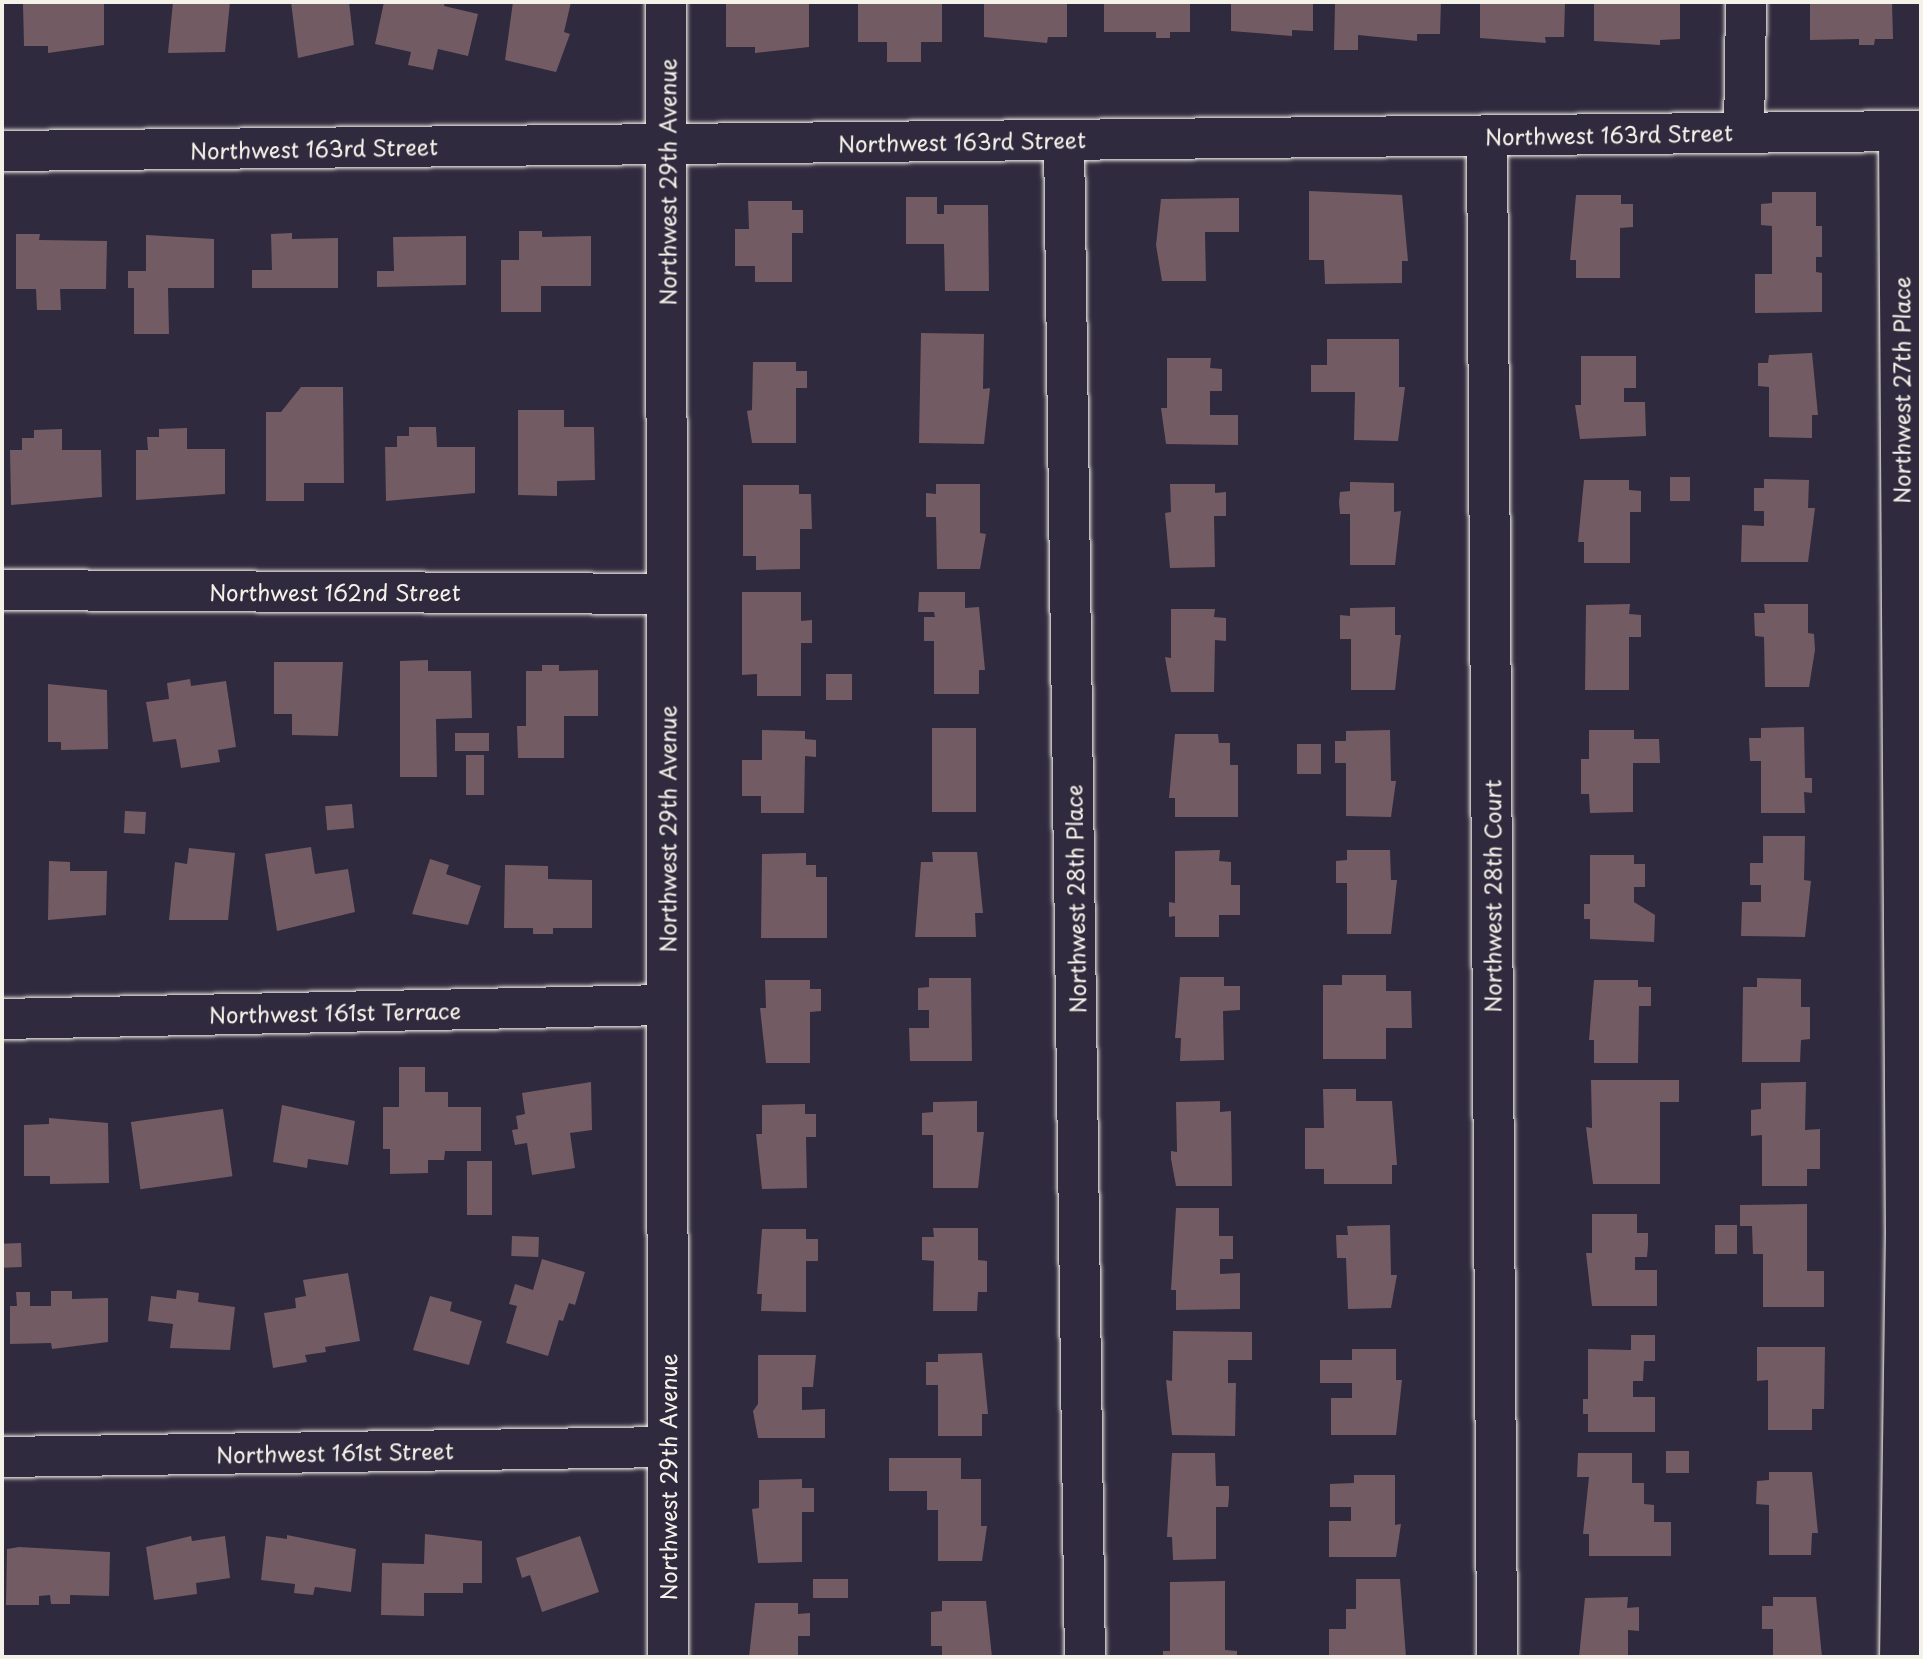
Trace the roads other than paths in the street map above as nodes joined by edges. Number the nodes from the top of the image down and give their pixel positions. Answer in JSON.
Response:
{"nodes":[{"id":1,"x":666,"y":2,"type":"edge"},
{"id":2,"x":1746,"y":2,"type":"edge"},
{"id":3,"x":1910,"y":131,"type":"edge"},
{"id":4,"x":1744,"y":133,"type":"junction"},
{"id":5,"x":1487,"y":136,"type":"junction"},
{"id":6,"x":1064,"y":140,"type":"junction"},
{"id":7,"x":666,"y":144,"type":"junction"},
{"id":8,"x":2,"y":151,"type":"edge"},
{"id":9,"x":2,"y":590,"type":"edge"},
{"id":10,"x":667,"y":594,"type":"junction"},
{"id":11,"x":667,"y":1005,"type":"junction"},
{"id":12,"x":2,"y":1019,"type":"edge"},
{"id":13,"x":1913,"y":1230,"type":"edge"},
{"id":14,"x":668,"y":1447,"type":"junction"},
{"id":15,"x":2,"y":1457,"type":"edge"},
{"id":16,"x":668,"y":1657,"type":"edge"},
{"id":17,"x":1085,"y":1657,"type":"edge"},
{"id":18,"x":1497,"y":1657,"type":"edge"},
{"id":19,"x":1900,"y":1657,"type":"edge"}],
"edges":[{"from":1,"to":7,"type":"street","name":"Northwest 29th Avenue"},
{"from":2,"to":4,"type":"street"},
{"from":3,"to":4,"type":"street","name":"Northwest 163rd Street"},
{"from":3,"to":13,"type":"street","name":"Northwest 27th Place"},
{"from":4,"to":5,"type":"street","name":"Northwest 163rd Street"},
{"from":5,"to":6,"type":"street","name":"Northwest 163rd Street"},
{"from":5,"to":18,"type":"street","name":"Northwest 28th Court"},
{"from":6,"to":7,"type":"street","name":"Northwest 163rd Street"},
{"from":6,"to":17,"type":"street","name":"Northwest 28th Place"},
{"from":7,"to":8,"type":"street","name":"Northwest 163rd Street"},
{"from":7,"to":10,"type":"street","name":"Northwest 29th Avenue"},
{"from":9,"to":10,"type":"street","name":"Northwest 162nd Street"},
{"from":10,"to":11,"type":"street","name":"Northwest 29th Avenue"},
{"from":11,"to":12,"type":"street","name":"Northwest 161st Terrace"},
{"from":11,"to":14,"type":"street","name":"Northwest 29th Avenue"},
{"from":13,"to":19,"type":"street","name":"Northwest 27th Place"},
{"from":14,"to":15,"type":"street","name":"Northwest 161st Street"},
{"from":14,"to":16,"type":"street","name":"Northwest 29th Avenue"}]}
